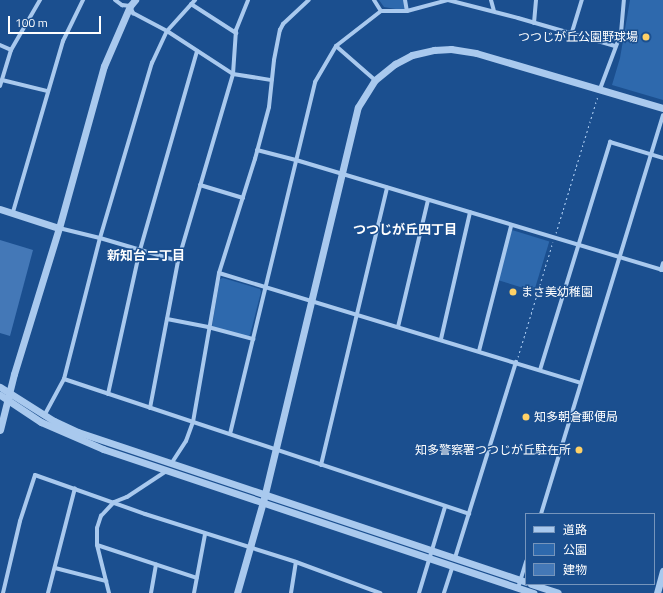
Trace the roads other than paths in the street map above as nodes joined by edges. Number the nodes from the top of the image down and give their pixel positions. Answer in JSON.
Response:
{"nodes":[{"id":1,"x":40,"y":0,"type":"edge"},
{"id":2,"x":83,"y":0,"type":"edge"},
{"id":3,"x":115,"y":0,"type":"edge"},
{"id":4,"x":195,"y":0,"type":"edge"},
{"id":5,"x":248,"y":0,"type":"edge"},
{"id":6,"x":309,"y":0,"type":"edge"},
{"id":7,"x":374,"y":0,"type":"edge"},
{"id":8,"x":404,"y":0,"type":"edge"},
{"id":9,"x":448,"y":0,"type":"edge"},
{"id":10,"x":491,"y":0,"type":"edge"},
{"id":11,"x":536,"y":0,"type":"edge"},
{"id":12,"x":582,"y":0,"type":"edge"},
{"id":13,"x":624,"y":0,"type":"edge"},
{"id":14,"x":133,"y":3,"type":"edge"},
{"id":15,"x":191,"y":4,"type":"junction"},
{"id":16,"x":381,"y":11,"type":"junction"},
{"id":17,"x":408,"y":11,"type":"junction"},
{"id":18,"x":494,"y":11,"type":"junction"},
{"id":19,"x":534,"y":22,"type":"junction"},
{"id":20,"x":167,"y":30,"type":"junction"},
{"id":21,"x":572,"y":32,"type":"junction"},
{"id":22,"x":236,"y":33,"type":"junction"},
{"id":23,"x":0,"y":45,"type":"edge"},
{"id":24,"x":336,"y":46,"type":"junction"},
{"id":25,"x":616,"y":46,"type":"junction"},
{"id":26,"x":10,"y":50,"type":"junction"},
{"id":27,"x":197,"y":51,"type":"junction"},
{"id":28,"x":233,"y":74,"type":"junction"},
{"id":29,"x":2,"y":80,"type":"junction"},
{"id":30,"x":272,"y":80,"type":"junction"},
{"id":31,"x":375,"y":80,"type":"junction"},
{"id":32,"x":0,"y":86,"type":"edge"},
{"id":33,"x":47,"y":91,"type":"junction"},
{"id":34,"x":599,"y":93,"type":"junction"},
{"id":35,"x":663,"y":108,"type":"edge"},
{"id":36,"x":663,"y":115,"type":"edge"},
{"id":37,"x":257,"y":150,"type":"junction"},
{"id":38,"x":651,"y":154,"type":"junction"},
{"id":39,"x":663,"y":158,"type":"edge"},
{"id":40,"x":296,"y":160,"type":"junction"},
{"id":41,"x":341,"y":173,"type":"junction"},
{"id":42,"x":200,"y":184,"type":"junction"},
{"id":43,"x":387,"y":188,"type":"junction"},
{"id":44,"x":243,"y":198,"type":"junction"},
{"id":45,"x":428,"y":200,"type":"junction"},
{"id":46,"x":0,"y":209,"type":"edge"},
{"id":47,"x":12,"y":212,"type":"junction"},
{"id":48,"x":470,"y":212,"type":"junction"},
{"id":49,"x":511,"y":226,"type":"junction"},
{"id":50,"x":59,"y":228,"type":"junction"},
{"id":51,"x":100,"y":238,"type":"junction"},
{"id":52,"x":578,"y":245,"type":"junction"},
{"id":53,"x":140,"y":250,"type":"junction"},
{"id":54,"x":619,"y":258,"type":"junction"},
{"id":55,"x":178,"y":261,"type":"junction"},
{"id":56,"x":663,"y":263,"type":"edge"},
{"id":57,"x":662,"y":270,"type":"edge"},
{"id":58,"x":218,"y":273,"type":"junction"},
{"id":59,"x":265,"y":287,"type":"junction"},
{"id":60,"x":311,"y":300,"type":"junction"},
{"id":61,"x":357,"y":314,"type":"junction"},
{"id":62,"x":167,"y":319,"type":"junction"},
{"id":63,"x":208,"y":327,"type":"junction"},
{"id":64,"x":398,"y":327,"type":"junction"},
{"id":65,"x":253,"y":339,"type":"junction"},
{"id":66,"x":441,"y":340,"type":"junction"},
{"id":67,"x":479,"y":351,"type":"junction"},
{"id":68,"x":516,"y":362,"type":"junction"},
{"id":69,"x":540,"y":370,"type":"junction"},
{"id":70,"x":64,"y":379,"type":"junction"},
{"id":71,"x":581,"y":383,"type":"junction"},
{"id":72,"x":0,"y":387,"type":"edge"},
{"id":73,"x":108,"y":394,"type":"junction"},
{"id":74,"x":0,"y":395,"type":"edge"},
{"id":75,"x":9,"y":397,"type":"junction"},
{"id":76,"x":150,"y":408,"type":"junction"},
{"id":77,"x":43,"y":418,"type":"junction"},
{"id":78,"x":193,"y":422,"type":"junction"},
{"id":79,"x":0,"y":430,"type":"edge"},
{"id":80,"x":230,"y":434,"type":"junction"},
{"id":81,"x":275,"y":450,"type":"junction"},
{"id":82,"x":172,"y":463,"type":"junction"},
{"id":83,"x":321,"y":465,"type":"junction"},
{"id":84,"x":168,"y":471,"type":"junction"},
{"id":85,"x":75,"y":488,"type":"junction"},
{"id":86,"x":264,"y":498,"type":"junction"},
{"id":87,"x":114,"y":502,"type":"junction"},
{"id":88,"x":445,"y":507,"type":"junction"},
{"id":89,"x":540,"y":513,"type":"edge"},
{"id":90,"x":469,"y":514,"type":"junction"},
{"id":91,"x":205,"y":534,"type":"junction"},
{"id":92,"x":96,"y":545,"type":"junction"},
{"id":93,"x":251,"y":548,"type":"junction"},
{"id":94,"x":432,"y":551,"type":"junction"},
{"id":95,"x":430,"y":558,"type":"junction"},
{"id":96,"x":455,"y":558,"type":"junction"},
{"id":97,"x":296,"y":562,"type":"junction"},
{"id":98,"x":156,"y":564,"type":"junction"},
{"id":99,"x":453,"y":566,"type":"junction"},
{"id":100,"x":525,"y":566,"type":"edge"},
{"id":101,"x":55,"y":568,"type":"junction"},
{"id":102,"x":662,"y":576,"type":"edge"},
{"id":103,"x":197,"y":578,"type":"junction"},
{"id":104,"x":106,"y":581,"type":"junction"},
{"id":105,"x":522,"y":583,"type":"edge"},
{"id":106,"x":534,"y":585,"type":"edge"},
{"id":107,"x":3,"y":593,"type":"edge"},
{"id":108,"x":48,"y":593,"type":"edge"},
{"id":109,"x":109,"y":593,"type":"edge"},
{"id":110,"x":151,"y":593,"type":"edge"},
{"id":111,"x":194,"y":593,"type":"edge"},
{"id":112,"x":237,"y":593,"type":"edge"},
{"id":113,"x":291,"y":593,"type":"edge"},
{"id":114,"x":380,"y":593,"type":"edge"},
{"id":115,"x":419,"y":593,"type":"edge"},
{"id":116,"x":444,"y":593,"type":"edge"},
{"id":117,"x":534,"y":593,"type":"edge"},
{"id":118,"x":558,"y":593,"type":"edge"},
{"id":119,"x":657,"y":593,"type":"edge"}],
"edges":[{"from":1,"to":26,"type":"street"},
{"from":2,"to":33,"type":"street"},
{"from":3,"to":14,"type":"street"},
{"from":4,"to":15,"type":"street"},
{"from":5,"to":22,"type":"street"},
{"from":6,"to":30,"type":"street"},
{"from":7,"to":16,"type":"street"},
{"from":8,"to":17,"type":"street"},
{"from":9,"to":17,"type":"street"},
{"from":9,"to":18,"type":"street"},
{"from":10,"to":18,"type":"street"},
{"from":11,"to":19,"type":"street"},
{"from":12,"to":21,"type":"street"},
{"from":13,"to":25,"type":"street"},
{"from":14,"to":20,"type":"street"},
{"from":14,"to":50,"type":"street"},
{"from":15,"to":20,"type":"street"},
{"from":15,"to":22,"type":"street"},
{"from":16,"to":17,"type":"street"},
{"from":16,"to":24,"type":"street"},
{"from":18,"to":19,"type":"street"},
{"from":19,"to":21,"type":"street"},
{"from":20,"to":27,"type":"street"},
{"from":20,"to":51,"type":"street"},
{"from":21,"to":25,"type":"street"},
{"from":22,"to":28,"type":"street"},
{"from":23,"to":26,"type":"street"},
{"from":24,"to":31,"type":"street"},
{"from":24,"to":40,"type":"street"},
{"from":25,"to":34,"type":"street"},
{"from":26,"to":29,"type":"street"},
{"from":27,"to":28,"type":"street"},
{"from":27,"to":53,"type":"street"},
{"from":28,"to":30,"type":"street"},
{"from":28,"to":42,"type":"street"},
{"from":29,"to":32,"type":"street"},
{"from":29,"to":33,"type":"street"},
{"from":30,"to":37,"type":"street"},
{"from":31,"to":34,"type":"street"},
{"from":31,"to":41,"type":"street"},
{"from":33,"to":47,"type":"street"},
{"from":34,"to":35,"type":"street"},
{"from":36,"to":38,"type":"street"},
{"from":37,"to":40,"type":"street"},
{"from":37,"to":44,"type":"street"},
{"from":38,"to":39,"type":"street"},
{"from":38,"to":52,"type":"street"},
{"from":38,"to":54,"type":"street"},
{"from":40,"to":41,"type":"street"},
{"from":40,"to":59,"type":"street"},
{"from":41,"to":43,"type":"street"},
{"from":41,"to":60,"type":"street"},
{"from":42,"to":44,"type":"street"},
{"from":42,"to":55,"type":"street"},
{"from":43,"to":45,"type":"street"},
{"from":43,"to":61,"type":"street"},
{"from":44,"to":58,"type":"street"},
{"from":45,"to":48,"type":"street"},
{"from":45,"to":64,"type":"street"},
{"from":46,"to":47,"type":"street"},
{"from":47,"to":50,"type":"street"},
{"from":48,"to":49,"type":"street"},
{"from":48,"to":66,"type":"street"},
{"from":49,"to":52,"type":"street"},
{"from":49,"to":67,"type":"street"},
{"from":50,"to":51,"type":"street"},
{"from":50,"to":75,"type":"street"},
{"from":51,"to":53,"type":"street"},
{"from":51,"to":70,"type":"street"},
{"from":52,"to":54,"type":"street"},
{"from":52,"to":69,"type":"street"},
{"from":53,"to":55,"type":"street"},
{"from":53,"to":73,"type":"street"},
{"from":54,"to":57,"type":"street"},
{"from":54,"to":71,"type":"street"},
{"from":55,"to":62,"type":"street"},
{"from":56,"to":57,"type":"street"},
{"from":58,"to":59,"type":"street"},
{"from":58,"to":63,"type":"street"},
{"from":59,"to":60,"type":"street"},
{"from":59,"to":65,"type":"street"},
{"from":60,"to":61,"type":"street"},
{"from":60,"to":81,"type":"street"},
{"from":61,"to":64,"type":"street"},
{"from":61,"to":83,"type":"street"},
{"from":62,"to":63,"type":"street"},
{"from":62,"to":76,"type":"street"},
{"from":63,"to":65,"type":"street"},
{"from":63,"to":78,"type":"street"},
{"from":64,"to":66,"type":"street"},
{"from":65,"to":80,"type":"street"},
{"from":66,"to":67,"type":"street"},
{"from":67,"to":68,"type":"street"},
{"from":68,"to":69,"type":"street"},
{"from":68,"to":90,"type":"street"},
{"from":69,"to":71,"type":"street"},
{"from":70,"to":73,"type":"street"},
{"from":70,"to":77,"type":"street"},
{"from":71,"to":89,"type":"street"},
{"from":72,"to":75,"type":"street"},
{"from":73,"to":76,"type":"street"},
{"from":74,"to":75,"type":"street"},
{"from":75,"to":77,"type":"street"},
{"from":75,"to":79,"type":"street"},
{"from":76,"to":78,"type":"street"},
{"from":77,"to":82,"type":"street"},
{"from":77,"to":84,"type":"street"},
{"from":78,"to":80,"type":"street"},
{"from":78,"to":82,"type":"street"},
{"from":80,"to":81,"type":"street"},
{"from":81,"to":83,"type":"street"},
{"from":81,"to":86,"type":"street"},
{"from":82,"to":84,"type":"street"},
{"from":82,"to":86,"type":"street"},
{"from":83,"to":88,"type":"street"},
{"from":84,"to":86,"type":"street"},
{"from":84,"to":87,"type":"street"},
{"from":85,"to":87,"type":"street"},
{"from":85,"to":101,"type":"street"},
{"from":85,"to":107,"type":"street"},
{"from":86,"to":93,"type":"street"},
{"from":86,"to":94,"type":"street"},
{"from":86,"to":95,"type":"street"},
{"from":87,"to":91,"type":"street"},
{"from":87,"to":92,"type":"street"},
{"from":88,"to":90,"type":"street"},
{"from":88,"to":94,"type":"street"},
{"from":90,"to":96,"type":"street"},
{"from":91,"to":93,"type":"street"},
{"from":91,"to":103,"type":"street"},
{"from":92,"to":98,"type":"street"},
{"from":92,"to":104,"type":"street"},
{"from":93,"to":97,"type":"street"},
{"from":93,"to":112,"type":"street"},
{"from":94,"to":95,"type":"street"},
{"from":94,"to":96,"type":"street"},
{"from":95,"to":99,"type":"street"},
{"from":95,"to":115,"type":"street"},
{"from":96,"to":99,"type":"street"},
{"from":96,"to":105,"type":"street"},
{"from":97,"to":113,"type":"street"},
{"from":97,"to":114,"type":"street"},
{"from":98,"to":103,"type":"street"},
{"from":98,"to":110,"type":"street"},
{"from":99,"to":105,"type":"street"},
{"from":99,"to":116,"type":"street"},
{"from":100,"to":105,"type":"street"},
{"from":101,"to":104,"type":"street"},
{"from":101,"to":108,"type":"street"},
{"from":102,"to":119,"type":"street"},
{"from":103,"to":111,"type":"street"},
{"from":104,"to":109,"type":"street"},
{"from":105,"to":117,"type":"street"},
{"from":106,"to":118,"type":"street"}]}
